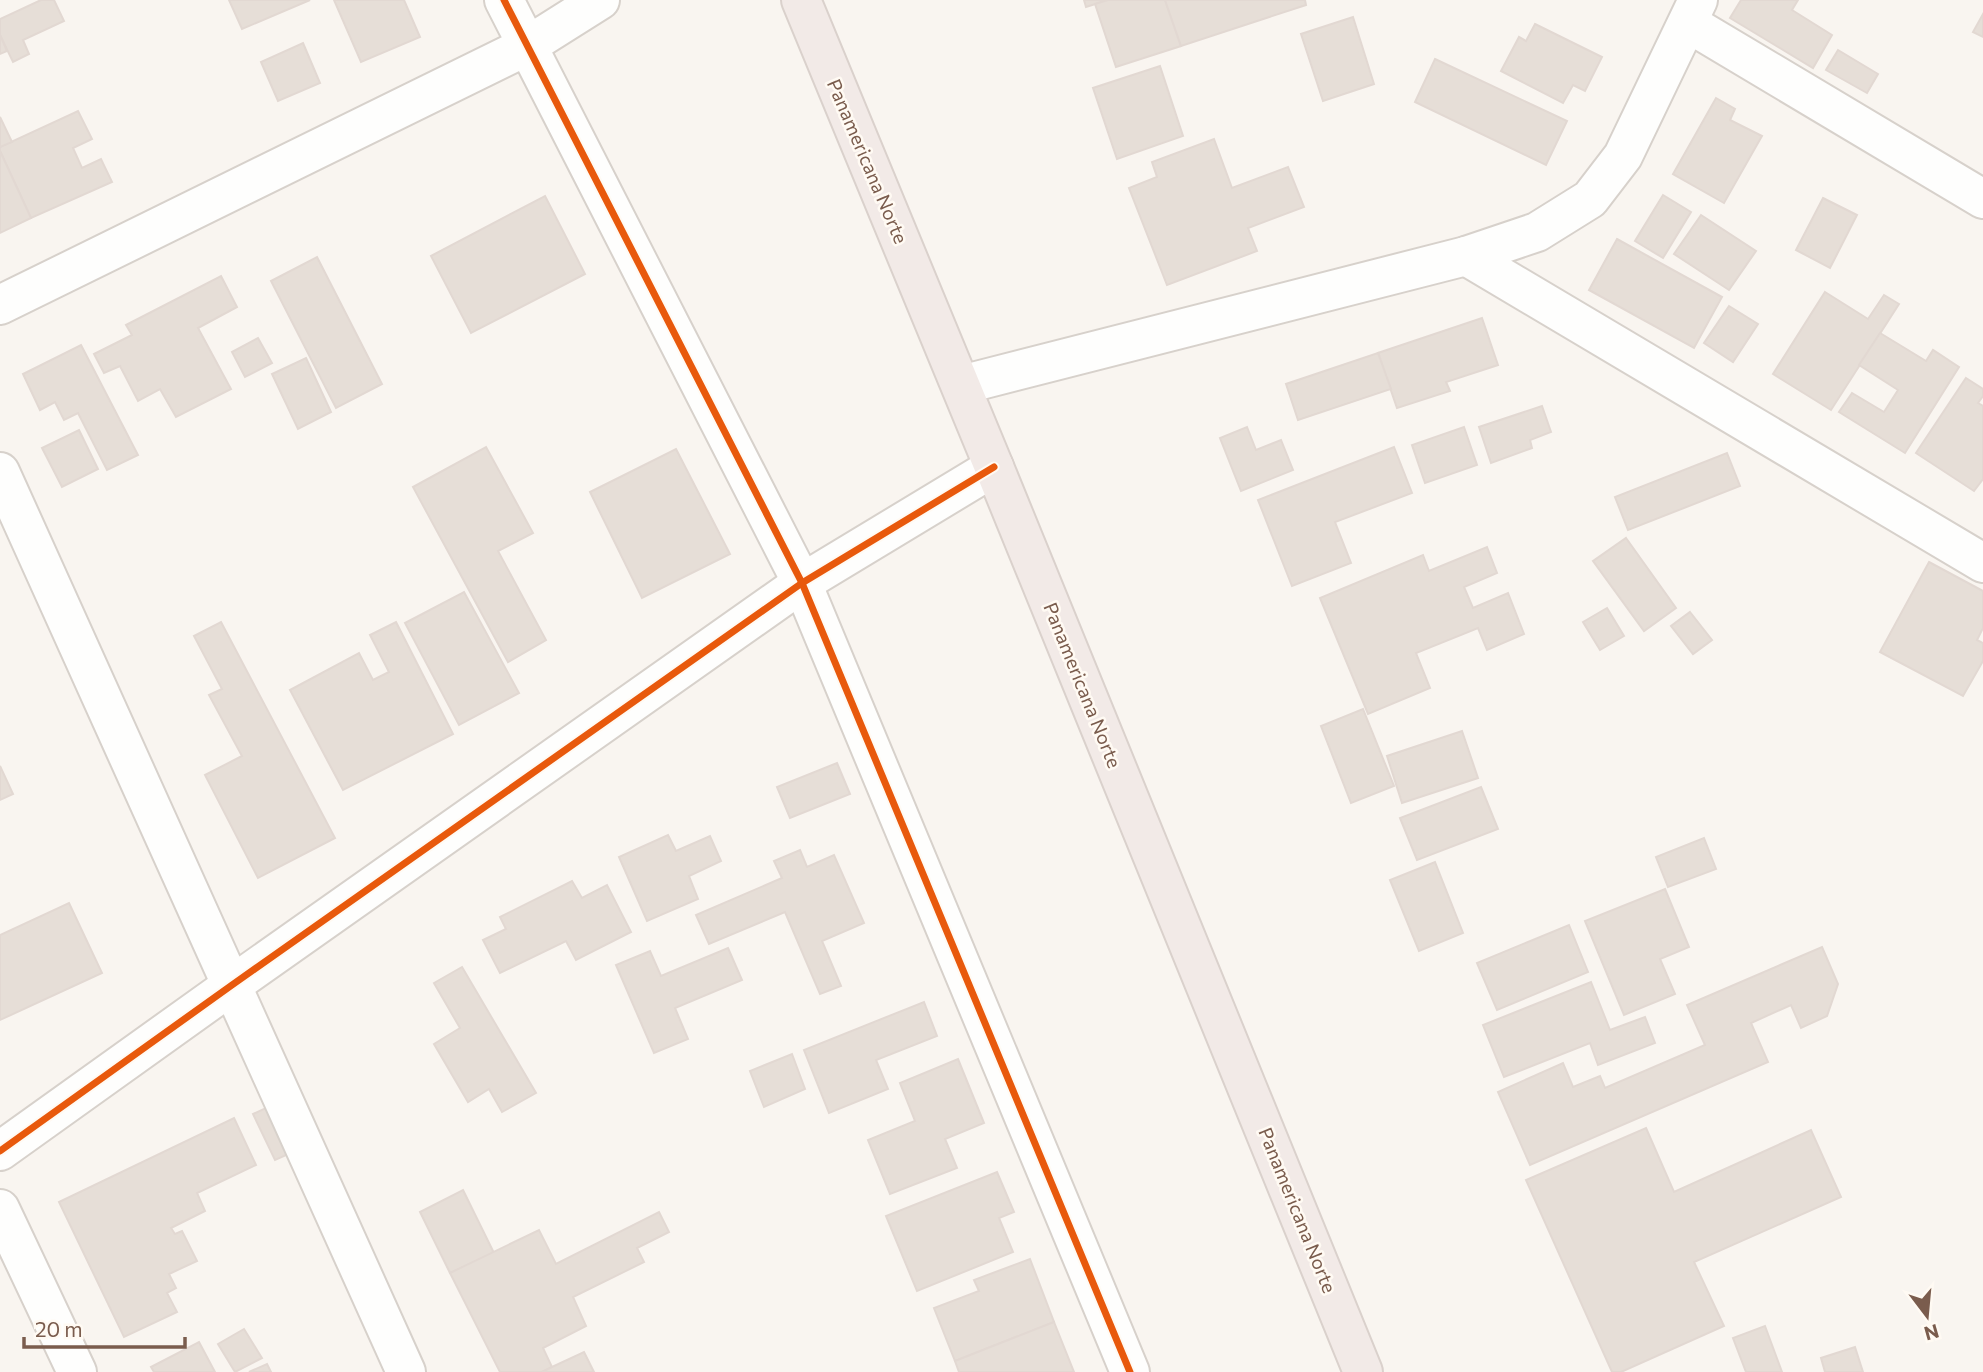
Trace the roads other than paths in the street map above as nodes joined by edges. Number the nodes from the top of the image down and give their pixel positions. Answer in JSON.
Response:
{"nodes":[{"id":1,"x":504,"y":0,"type":"edge"},
{"id":2,"x":600,"y":0,"type":"edge"},
{"id":3,"x":801,"y":0,"type":"edge"},
{"id":4,"x":1693,"y":12,"type":"edge"},
{"id":5,"x":527,"y":46,"type":"junction"},
{"id":6,"x":1983,"y":199,"type":"edge"},
{"id":7,"x":1466,"y":256,"type":"junction"},
{"id":8,"x":0,"y":305,"type":"edge"},
{"id":9,"x":961,"y":386,"type":"junction"},
{"id":10,"x":994,"y":467,"type":"junction"},
{"id":11,"x":0,"y":472,"type":"edge"},
{"id":12,"x":1983,"y":564,"type":"edge"},
{"id":13,"x":802,"y":583,"type":"junction"},
{"id":14,"x":232,"y":985,"type":"junction"},
{"id":15,"x":0,"y":1150,"type":"edge"},
{"id":16,"x":0,"y":1209,"type":"edge"},
{"id":17,"x":77,"y":1372,"type":"edge"},
{"id":18,"x":406,"y":1372,"type":"edge"},
{"id":19,"x":1130,"y":1372,"type":"edge"},
{"id":20,"x":1363,"y":1372,"type":"edge"}],
"edges":[{"from":1,"to":5,"type":"street"},
{"from":2,"to":5,"type":"street"},
{"from":3,"to":9,"type":"highway","name":"Panamericana Norte"},
{"from":4,"to":6,"type":"street"},
{"from":4,"to":7,"type":"street"},
{"from":5,"to":8,"type":"street"},
{"from":5,"to":13,"type":"street"},
{"from":7,"to":9,"type":"street"},
{"from":7,"to":12,"type":"street"},
{"from":9,"to":10,"type":"highway","name":"Panamericana Norte"},
{"from":10,"to":13,"type":"street"},
{"from":10,"to":20,"type":"highway","name":"Panamericana Norte"},
{"from":11,"to":14,"type":"street"},
{"from":13,"to":14,"type":"street"},
{"from":13,"to":19,"type":"street"},
{"from":14,"to":15,"type":"street"},
{"from":14,"to":18,"type":"street"},
{"from":16,"to":17,"type":"street"}]}
